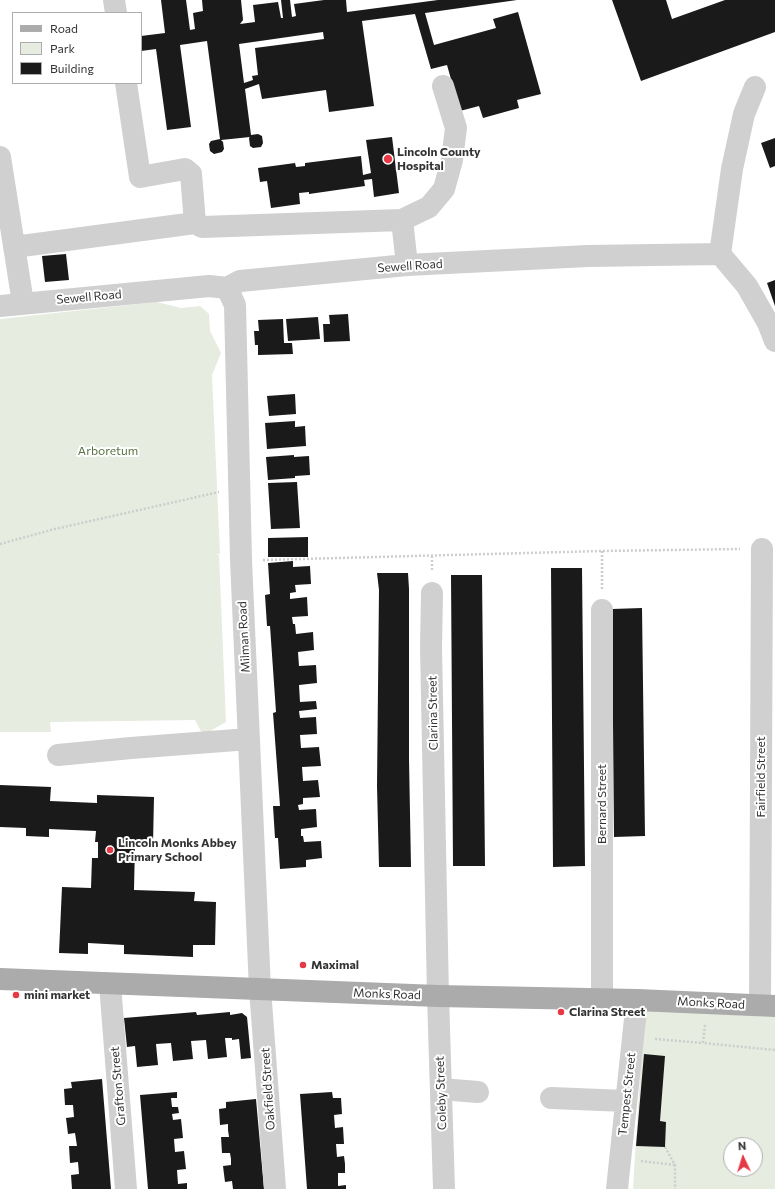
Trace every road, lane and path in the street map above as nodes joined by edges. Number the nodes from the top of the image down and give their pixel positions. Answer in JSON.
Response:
{"nodes":[{"id":1,"x":114,"y":0,"type":"edge"},
{"id":2,"x":116,"y":12,"type":"edge"},
{"id":3,"x":126,"y":84,"type":"edge"},
{"id":4,"x":443,"y":86,"type":"dead end"},
{"id":5,"x":756,"y":88,"type":"dead end"},
{"id":6,"x":0,"y":157,"type":"edge"},
{"id":7,"x":402,"y":220,"type":"junction"},
{"id":8,"x":195,"y":223,"type":"junction"},
{"id":9,"x":14,"y":247,"type":"junction"},
{"id":10,"x":720,"y":254,"type":"junction"},
{"id":11,"x":407,"y":265,"type":"junction"},
{"id":12,"x":227,"y":288,"type":"junction"},
{"id":13,"x":23,"y":303,"type":"junction"},
{"id":14,"x":0,"y":306,"type":"edge"},
{"id":15,"x":775,"y":341,"type":"edge"},
{"id":16,"x":238,"y":487,"type":"junction"},
{"id":17,"x":0,"y":544,"type":"edge"},
{"id":18,"x":762,"y":549,"type":"joint"},
{"id":19,"x":602,"y":551,"type":"junction"},
{"id":20,"x":240,"y":560,"type":"junction"},
{"id":21,"x":432,"y":593,"type":"dead end"},
{"id":22,"x":602,"y":610,"type":"joint"},
{"id":23,"x":249,"y":739,"type":"junction"},
{"id":24,"x":58,"y":755,"type":"dead end"},
{"id":25,"x":0,"y":979,"type":"edge"},
{"id":26,"x":110,"y":984,"type":"junction"},
{"id":27,"x":260,"y":988,"type":"junction"},
{"id":28,"x":438,"y":996,"type":"junction"},
{"id":29,"x":602,"y":999,"type":"junction"},
{"id":30,"x":637,"y":1000,"type":"junction"},
{"id":31,"x":708,"y":1003,"type":"junction"},
{"id":32,"x":767,"y":1006,"type":"edge"},
{"id":33,"x":633,"y":1036,"type":"junction"},
{"id":34,"x":703,"y":1043,"type":"junction"},
{"id":35,"x":775,"y":1050,"type":"edge"},
{"id":36,"x":441,"y":1089,"type":"junction"},
{"id":37,"x":478,"y":1092,"type":"dead end"},
{"id":38,"x":551,"y":1098,"type":"dead end"},
{"id":39,"x":626,"y":1101,"type":"junction"},
{"id":40,"x":665,"y":1147,"type":"dead end"},
{"id":41,"x":620,"y":1158,"type":"junction"},
{"id":42,"x":674,"y":1165,"type":"junction"},
{"id":43,"x":126,"y":1189,"type":"edge"},
{"id":44,"x":275,"y":1189,"type":"edge"},
{"id":45,"x":444,"y":1189,"type":"edge"},
{"id":46,"x":617,"y":1189,"type":"edge"},
{"id":47,"x":675,"y":1189,"type":"edge"}],
"edges":[{"from":1,"to":2,"type":"street"},
{"from":3,"to":8,"type":"street"},
{"from":4,"to":7,"type":"street"},
{"from":5,"to":10,"type":"street"},
{"from":6,"to":9,"type":"street"},
{"from":7,"to":8,"type":"street"},
{"from":7,"to":11,"type":"street"},
{"from":8,"to":9,"type":"street"},
{"from":9,"to":13,"type":"street"},
{"from":10,"to":11,"type":"street","name":"Sewell Road"},
{"from":10,"to":15,"type":"street"},
{"from":11,"to":12,"type":"street","name":"Sewell Road"},
{"from":12,"to":13,"type":"street","name":"Sewell Road"},
{"from":12,"to":16,"type":"street","name":"Milman Road"},
{"from":13,"to":14,"type":"street","name":"Sewell Road"},
{"from":16,"to":17,"type":"path"},
{"from":16,"to":20,"type":"street","name":"Milman Road"},
{"from":18,"to":19,"type":"path"},
{"from":18,"to":32,"type":"street","name":"Fairfield Street"},
{"from":19,"to":20,"type":"path"},
{"from":19,"to":22,"type":"path"},
{"from":20,"to":23,"type":"street","name":"Milman Road"},
{"from":21,"to":28,"type":"street","name":"Clarina Street"},
{"from":22,"to":29,"type":"street","name":"Bernard Street"},
{"from":23,"to":24,"type":"street"},
{"from":23,"to":27,"type":"street","name":"Milman Road"},
{"from":25,"to":26,"type":"main road","name":"Monks Road"},
{"from":26,"to":27,"type":"main road","name":"Monks Road"},
{"from":26,"to":43,"type":"street","name":"Grafton Street"},
{"from":27,"to":28,"type":"main road","name":"Monks Road"},
{"from":27,"to":44,"type":"street","name":"Oakfield Street"},
{"from":28,"to":29,"type":"main road","name":"Monks Road"},
{"from":28,"to":36,"type":"street","name":"Coleby Street"},
{"from":29,"to":30,"type":"main road","name":"Monks Road"},
{"from":30,"to":31,"type":"main road","name":"Monks Road"},
{"from":30,"to":33,"type":"street","name":"Tempest Street"},
{"from":31,"to":32,"type":"main road","name":"Monks Road"},
{"from":31,"to":34,"type":"path"},
{"from":33,"to":34,"type":"path"},
{"from":33,"to":39,"type":"street","name":"Tempest Street"},
{"from":34,"to":35,"type":"path"},
{"from":36,"to":37,"type":"street"},
{"from":36,"to":45,"type":"street","name":"Coleby Street"},
{"from":38,"to":39,"type":"street"},
{"from":39,"to":41,"type":"street","name":"Tempest Street"},
{"from":40,"to":42,"type":"path"},
{"from":41,"to":42,"type":"path"},
{"from":41,"to":46,"type":"street","name":"Tempest Street"},
{"from":42,"to":47,"type":"path"}]}
